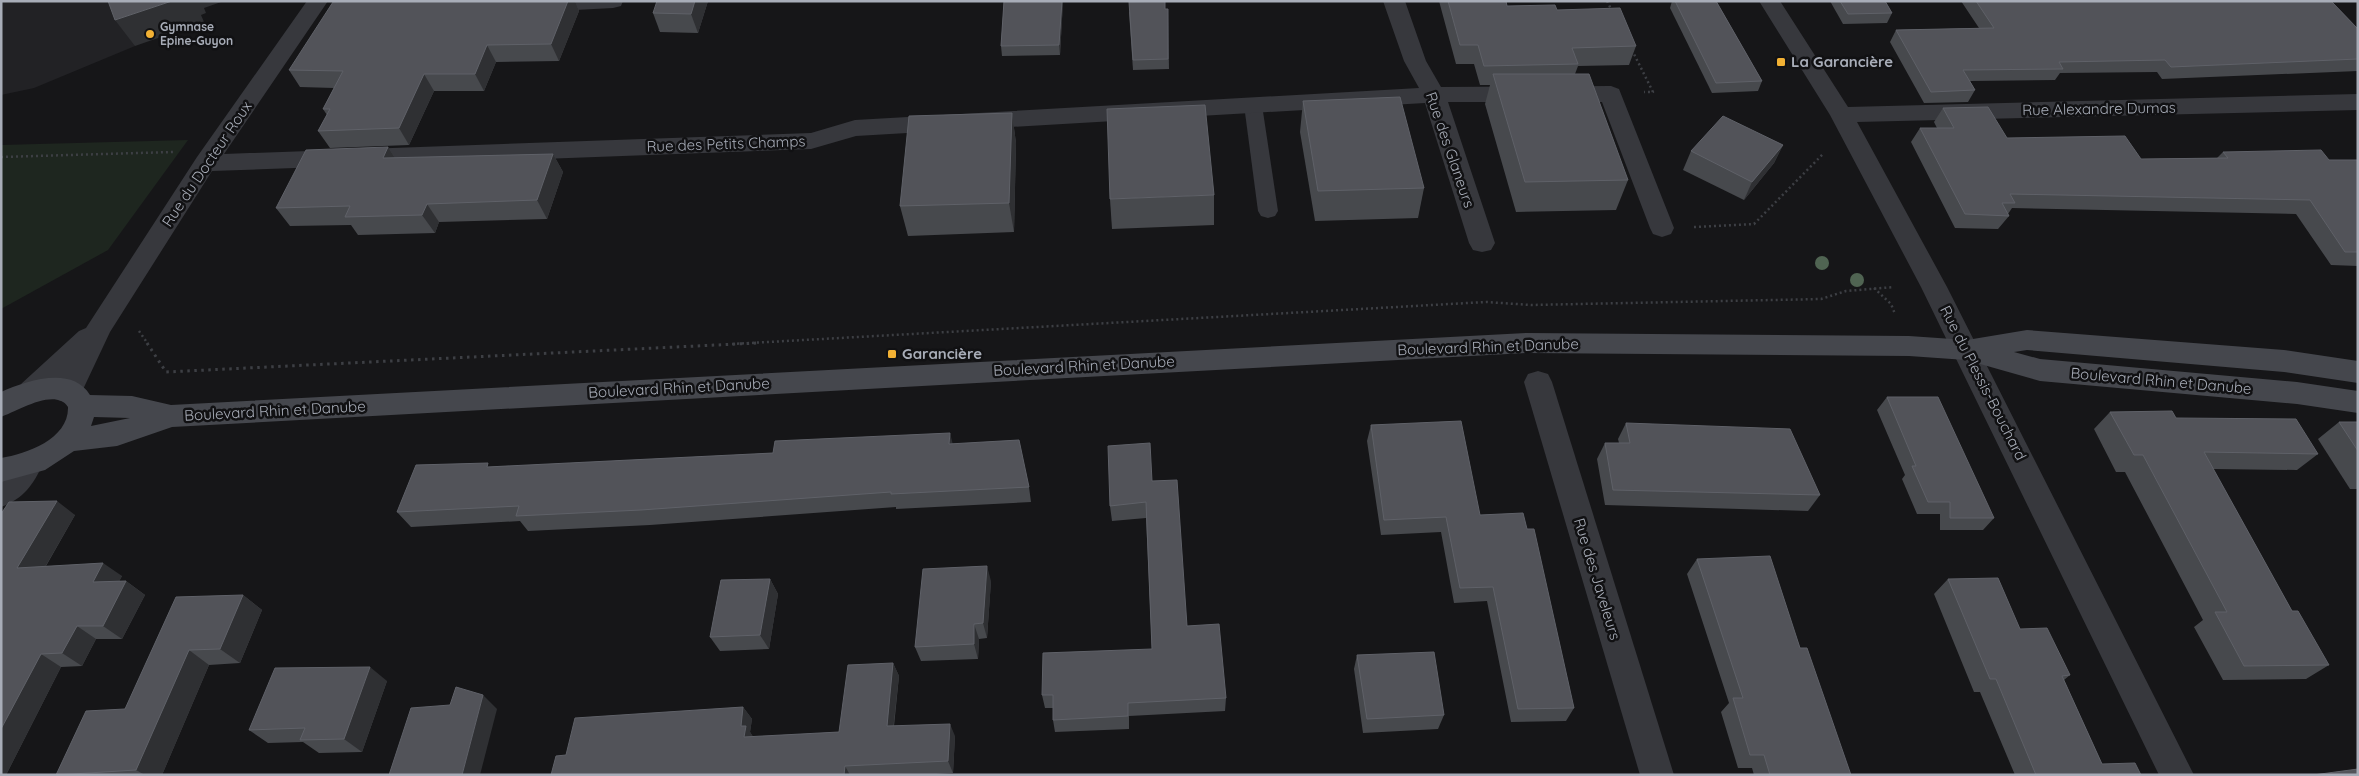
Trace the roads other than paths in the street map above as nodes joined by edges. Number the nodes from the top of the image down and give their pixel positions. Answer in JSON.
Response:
{"nodes":[{"id":1,"x":613,"y":1,"type":"edge"},
{"id":2,"x":1394,"y":1,"type":"edge"},
{"id":3,"x":1769,"y":1,"type":"edge"},
{"id":4,"x":515,"y":5,"type":"edge"},
{"id":5,"x":320,"y":8,"type":"edge"},
{"id":6,"x":1434,"y":95,"type":"junction"},
{"id":7,"x":2358,"y":102,"type":"edge"},
{"id":8,"x":1253,"y":105,"type":"junction"},
{"id":9,"x":1844,"y":122,"type":"junction"},
{"id":10,"x":209,"y":157,"type":"junction"},
{"id":11,"x":1268,"y":211,"type":"dead end"},
{"id":12,"x":1662,"y":228,"type":"road end"},
{"id":13,"x":1482,"y":243,"type":"dead end"},
{"id":14,"x":99,"y":328,"type":"junction"},
{"id":15,"x":1966,"y":350,"type":"junction"},
{"id":16,"x":2358,"y":372,"type":"edge"},
{"id":17,"x":1538,"y":382,"type":"dead end"},
{"id":18,"x":31,"y":392,"type":"junction"},
{"id":19,"x":75,"y":399,"type":"junction"},
{"id":20,"x":2358,"y":402,"type":"edge"},
{"id":21,"x":1,"y":406,"type":"edge"},
{"id":22,"x":172,"y":416,"type":"junction"},
{"id":23,"x":65,"y":442,"type":"junction"},
{"id":24,"x":29,"y":464,"type":"junction"},
{"id":25,"x":1,"y":470,"type":"edge"},
{"id":26,"x":1,"y":495,"type":"edge"},
{"id":27,"x":1657,"y":775,"type":"edge"},
{"id":28,"x":2177,"y":775,"type":"edge"}],
"edges":[{"from":1,"to":4,"type":"street"},
{"from":2,"to":6,"type":"street","name":"Rue des Glaneurs"},
{"from":3,"to":9,"type":"street","name":"Rue du Plessis-Bouchard"},
{"from":5,"to":10,"type":"street","name":"Rue du Docteur Roux"},
{"from":6,"to":8,"type":"street","name":"Rue des Petits Champs"},
{"from":6,"to":12,"type":"street","name":"Rue des Petits Champs"},
{"from":6,"to":13,"type":"street","name":"Rue des Glaneurs"},
{"from":7,"to":9,"type":"street","name":"Rue Alexandre Dumas"},
{"from":8,"to":10,"type":"street","name":"Rue des Petits Champs"},
{"from":8,"to":11,"type":"lane"},
{"from":9,"to":15,"type":"street","name":"Rue du Plessis-Bouchard"},
{"from":10,"to":14,"type":"street","name":"Rue du Docteur Roux"},
{"from":14,"to":18,"type":"street","name":"Rue du Docteur Roux"},
{"from":14,"to":19,"type":"street","name":"Rue du Docteur Roux"},
{"from":15,"to":16,"type":"main road","name":"Boulevard Rhin et Danube"},
{"from":15,"to":20,"type":"main road","name":"Boulevard Rhin et Danube"},
{"from":15,"to":22,"type":"main road","name":"Boulevard Rhin et Danube"},
{"from":15,"to":28,"type":"street","name":"Rue du Plessis-Bouchard"},
{"from":17,"to":27,"type":"street","name":"Rue des Javeleurs"},
{"from":18,"to":19,"type":"main road","name":"Boulevard Rhin et Danube"},
{"from":18,"to":21,"type":"main road","name":"Boulevard Rhin et Danube"},
{"from":19,"to":22,"type":"main road","name":"Boulevard Rhin et Danube"},
{"from":19,"to":23,"type":"main road"},
{"from":22,"to":23,"type":"main road","name":"Boulevard Rhin et Danube"},
{"from":23,"to":24,"type":"main road"},
{"from":24,"to":25,"type":"main road"},
{"from":24,"to":26,"type":"street"}]}
